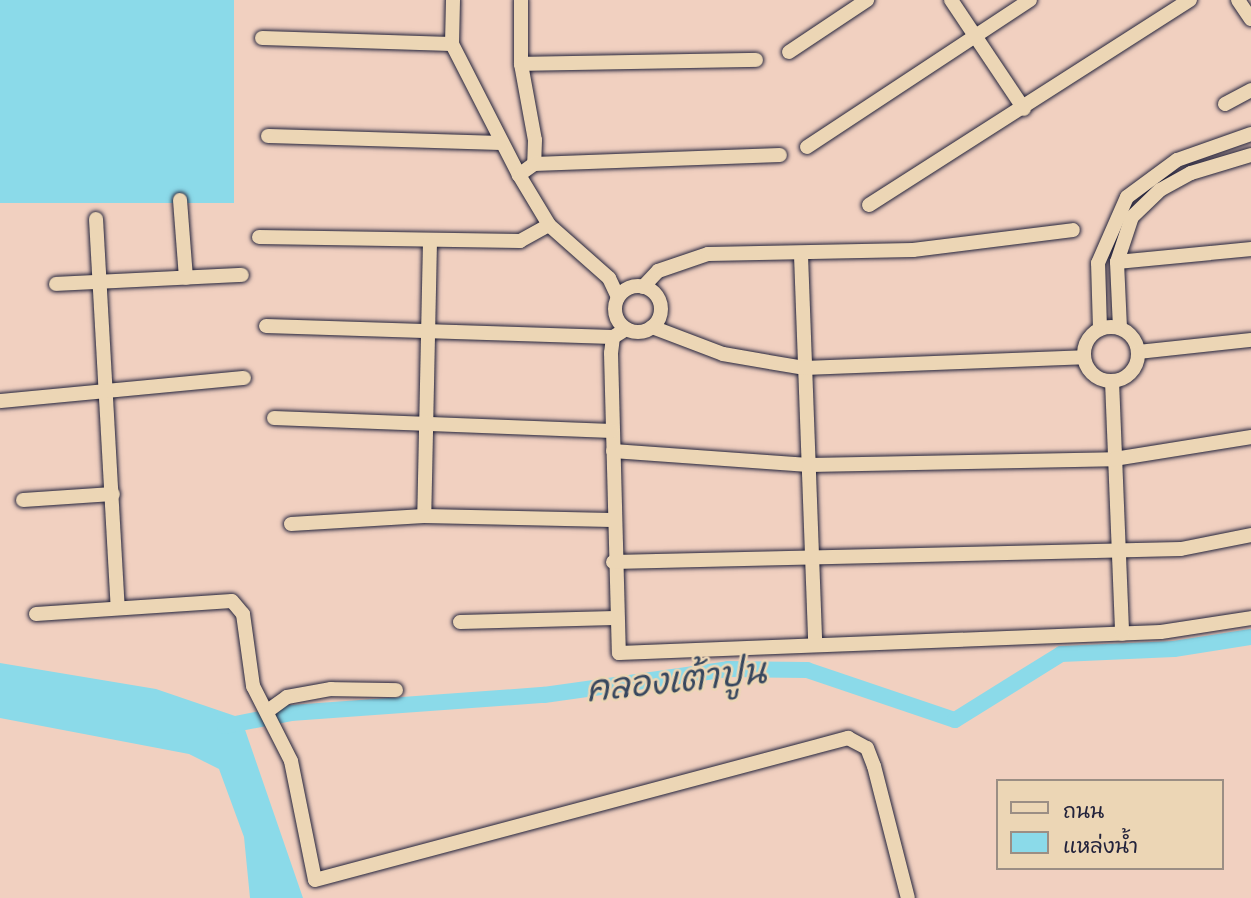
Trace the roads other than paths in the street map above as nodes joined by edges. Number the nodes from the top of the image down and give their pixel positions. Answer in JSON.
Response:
{"nodes":[{"id":1,"x":453,"y":0,"type":"edge"},
{"id":2,"x":521,"y":0,"type":"edge"},
{"id":3,"x":867,"y":0,"type":"edge"},
{"id":4,"x":951,"y":0,"type":"edge"},
{"id":5,"x":1030,"y":0,"type":"edge"},
{"id":6,"x":1190,"y":0,"type":"edge"},
{"id":7,"x":1238,"y":0,"type":"edge"},
{"id":8,"x":1251,"y":19,"type":"edge"},
{"id":9,"x":975,"y":37,"type":"junction"},
{"id":10,"x":262,"y":38,"type":"dead end"},
{"id":11,"x":452,"y":44,"type":"junction"},
{"id":12,"x":789,"y":52,"type":"dead end"},
{"id":13,"x":756,"y":60,"type":"dead end"},
{"id":14,"x":521,"y":64,"type":"junction"},
{"id":15,"x":1251,"y":90,"type":"edge"},
{"id":16,"x":1225,"y":104,"type":"dead end"},
{"id":17,"x":1024,"y":109,"type":"junction"},
{"id":18,"x":1251,"y":134,"type":"edge"},
{"id":19,"x":268,"y":136,"type":"dead end"},
{"id":20,"x":502,"y":143,"type":"junction"},
{"id":21,"x":807,"y":147,"type":"dead end"},
{"id":22,"x":780,"y":155,"type":"dead end"},
{"id":23,"x":1251,"y":155,"type":"edge"},
{"id":24,"x":534,"y":164,"type":"junction"},
{"id":25,"x":519,"y":175,"type":"junction"},
{"id":26,"x":180,"y":200,"type":"dead end"},
{"id":27,"x":869,"y":205,"type":"dead end"},
{"id":28,"x":96,"y":219,"type":"dead end"},
{"id":29,"x":549,"y":225,"type":"junction"},
{"id":30,"x":1073,"y":230,"type":"dead end"},
{"id":31,"x":259,"y":237,"type":"dead end"},
{"id":32,"x":430,"y":241,"type":"junction"},
{"id":33,"x":1251,"y":248,"type":"edge"},
{"id":34,"x":801,"y":255,"type":"junction"},
{"id":35,"x":1117,"y":262,"type":"junction"},
{"id":36,"x":243,"y":275,"type":"dead end"},
{"id":37,"x":186,"y":278,"type":"junction"},
{"id":38,"x":100,"y":281,"type":"junction"},
{"id":39,"x":55,"y":284,"type":"dead end"},
{"id":40,"x":643,"y":287,"type":"junction"},
{"id":41,"x":618,"y":297,"type":"junction"},
{"id":42,"x":266,"y":326,"type":"dead end"},
{"id":43,"x":653,"y":327,"type":"junction"},
{"id":44,"x":1120,"y":328,"type":"junction"},
{"id":45,"x":1100,"y":329,"type":"junction"},
{"id":46,"x":620,"y":333,"type":"junction"},
{"id":47,"x":428,"y":334,"type":"junction"},
{"id":48,"x":1251,"y":340,"type":"edge"},
{"id":49,"x":1138,"y":352,"type":"junction"},
{"id":50,"x":1084,"y":357,"type":"junction"},
{"id":51,"x":804,"y":368,"type":"junction"},
{"id":52,"x":244,"y":378,"type":"dead end"},
{"id":53,"x":1112,"y":381,"type":"junction"},
{"id":54,"x":105,"y":387,"type":"junction"},
{"id":55,"x":0,"y":401,"type":"edge"},
{"id":56,"x":274,"y":418,"type":"dead end"},
{"id":57,"x":425,"y":426,"type":"junction"},
{"id":58,"x":612,"y":431,"type":"junction"},
{"id":59,"x":1251,"y":437,"type":"edge"},
{"id":60,"x":613,"y":451,"type":"junction"},
{"id":61,"x":1114,"y":458,"type":"junction"},
{"id":62,"x":809,"y":465,"type":"junction"},
{"id":63,"x":113,"y":494,"type":"junction"},
{"id":64,"x":23,"y":500,"type":"dead end"},
{"id":65,"x":424,"y":516,"type":"junction"},
{"id":66,"x":612,"y":520,"type":"junction"},
{"id":67,"x":291,"y":524,"type":"dead end"},
{"id":68,"x":1251,"y":535,"type":"edge"},
{"id":69,"x":1119,"y":545,"type":"junction"},
{"id":70,"x":814,"y":557,"type":"junction"},
{"id":71,"x":613,"y":562,"type":"junction"},
{"id":72,"x":118,"y":607,"type":"junction"},
{"id":73,"x":36,"y":614,"type":"dead end"},
{"id":74,"x":615,"y":618,"type":"junction"},
{"id":75,"x":1251,"y":618,"type":"edge"},
{"id":76,"x":460,"y":622,"type":"dead end"},
{"id":77,"x":1122,"y":634,"type":"junction"},
{"id":78,"x":814,"y":644,"type":"junction"},
{"id":79,"x":396,"y":690,"type":"dead end"},
{"id":80,"x":272,"y":717,"type":"junction"},
{"id":81,"x":908,"y":898,"type":"edge"}],
"edges":[{"from":1,"to":11,"type":"street"},
{"from":2,"to":14,"type":"street"},
{"from":3,"to":12,"type":"street"},
{"from":4,"to":9,"type":"street"},
{"from":5,"to":9,"type":"street"},
{"from":6,"to":17,"type":"street"},
{"from":7,"to":8,"type":"street"},
{"from":9,"to":17,"type":"street"},
{"from":9,"to":21,"type":"street"},
{"from":10,"to":11,"type":"street"},
{"from":11,"to":20,"type":"street"},
{"from":13,"to":14,"type":"street"},
{"from":14,"to":24,"type":"street"},
{"from":15,"to":16,"type":"street"},
{"from":17,"to":27,"type":"street"},
{"from":18,"to":45,"type":"street"},
{"from":19,"to":20,"type":"street"},
{"from":20,"to":25,"type":"street"},
{"from":22,"to":24,"type":"street"},
{"from":23,"to":35,"type":"street"},
{"from":24,"to":25,"type":"street"},
{"from":25,"to":29,"type":"street"},
{"from":26,"to":37,"type":"street"},
{"from":28,"to":38,"type":"street"},
{"from":29,"to":32,"type":"street"},
{"from":29,"to":41,"type":"street"},
{"from":30,"to":34,"type":"street"},
{"from":31,"to":32,"type":"street"},
{"from":32,"to":47,"type":"street"},
{"from":33,"to":35,"type":"street"},
{"from":34,"to":40,"type":"street"},
{"from":34,"to":51,"type":"street"},
{"from":35,"to":44,"type":"street"},
{"from":36,"to":37,"type":"street"},
{"from":37,"to":38,"type":"street"},
{"from":38,"to":39,"type":"street"},
{"from":38,"to":54,"type":"street"},
{"from":40,"to":41,"type":"street"},
{"from":40,"to":43,"type":"street"},
{"from":41,"to":46,"type":"street"},
{"from":42,"to":47,"type":"street"},
{"from":43,"to":46,"type":"street"},
{"from":43,"to":51,"type":"street"},
{"from":44,"to":45,"type":"street"},
{"from":44,"to":49,"type":"street"},
{"from":45,"to":50,"type":"street"},
{"from":46,"to":47,"type":"street"},
{"from":46,"to":58,"type":"street"},
{"from":47,"to":57,"type":"street"},
{"from":48,"to":49,"type":"street"},
{"from":49,"to":53,"type":"street"},
{"from":50,"to":51,"type":"street"},
{"from":50,"to":53,"type":"street"},
{"from":51,"to":62,"type":"street"},
{"from":52,"to":54,"type":"street"},
{"from":53,"to":61,"type":"street"},
{"from":54,"to":55,"type":"street"},
{"from":54,"to":63,"type":"street"},
{"from":56,"to":57,"type":"street"},
{"from":57,"to":58,"type":"street"},
{"from":57,"to":65,"type":"street"},
{"from":58,"to":60,"type":"street"},
{"from":59,"to":61,"type":"street"},
{"from":60,"to":62,"type":"street"},
{"from":60,"to":66,"type":"street"},
{"from":61,"to":62,"type":"street"},
{"from":61,"to":69,"type":"street"},
{"from":62,"to":70,"type":"street"},
{"from":63,"to":64,"type":"street"},
{"from":63,"to":72,"type":"street"},
{"from":65,"to":66,"type":"street"},
{"from":65,"to":67,"type":"street"},
{"from":66,"to":71,"type":"street"},
{"from":68,"to":69,"type":"street"},
{"from":69,"to":70,"type":"street"},
{"from":69,"to":77,"type":"street"},
{"from":70,"to":71,"type":"street"},
{"from":70,"to":78,"type":"street"},
{"from":71,"to":74,"type":"street"},
{"from":72,"to":73,"type":"street"},
{"from":72,"to":80,"type":"street"},
{"from":74,"to":76,"type":"street"},
{"from":74,"to":78,"type":"street"},
{"from":75,"to":77,"type":"street"},
{"from":77,"to":78,"type":"street"},
{"from":79,"to":80,"type":"street"},
{"from":80,"to":81,"type":"street"}]}
